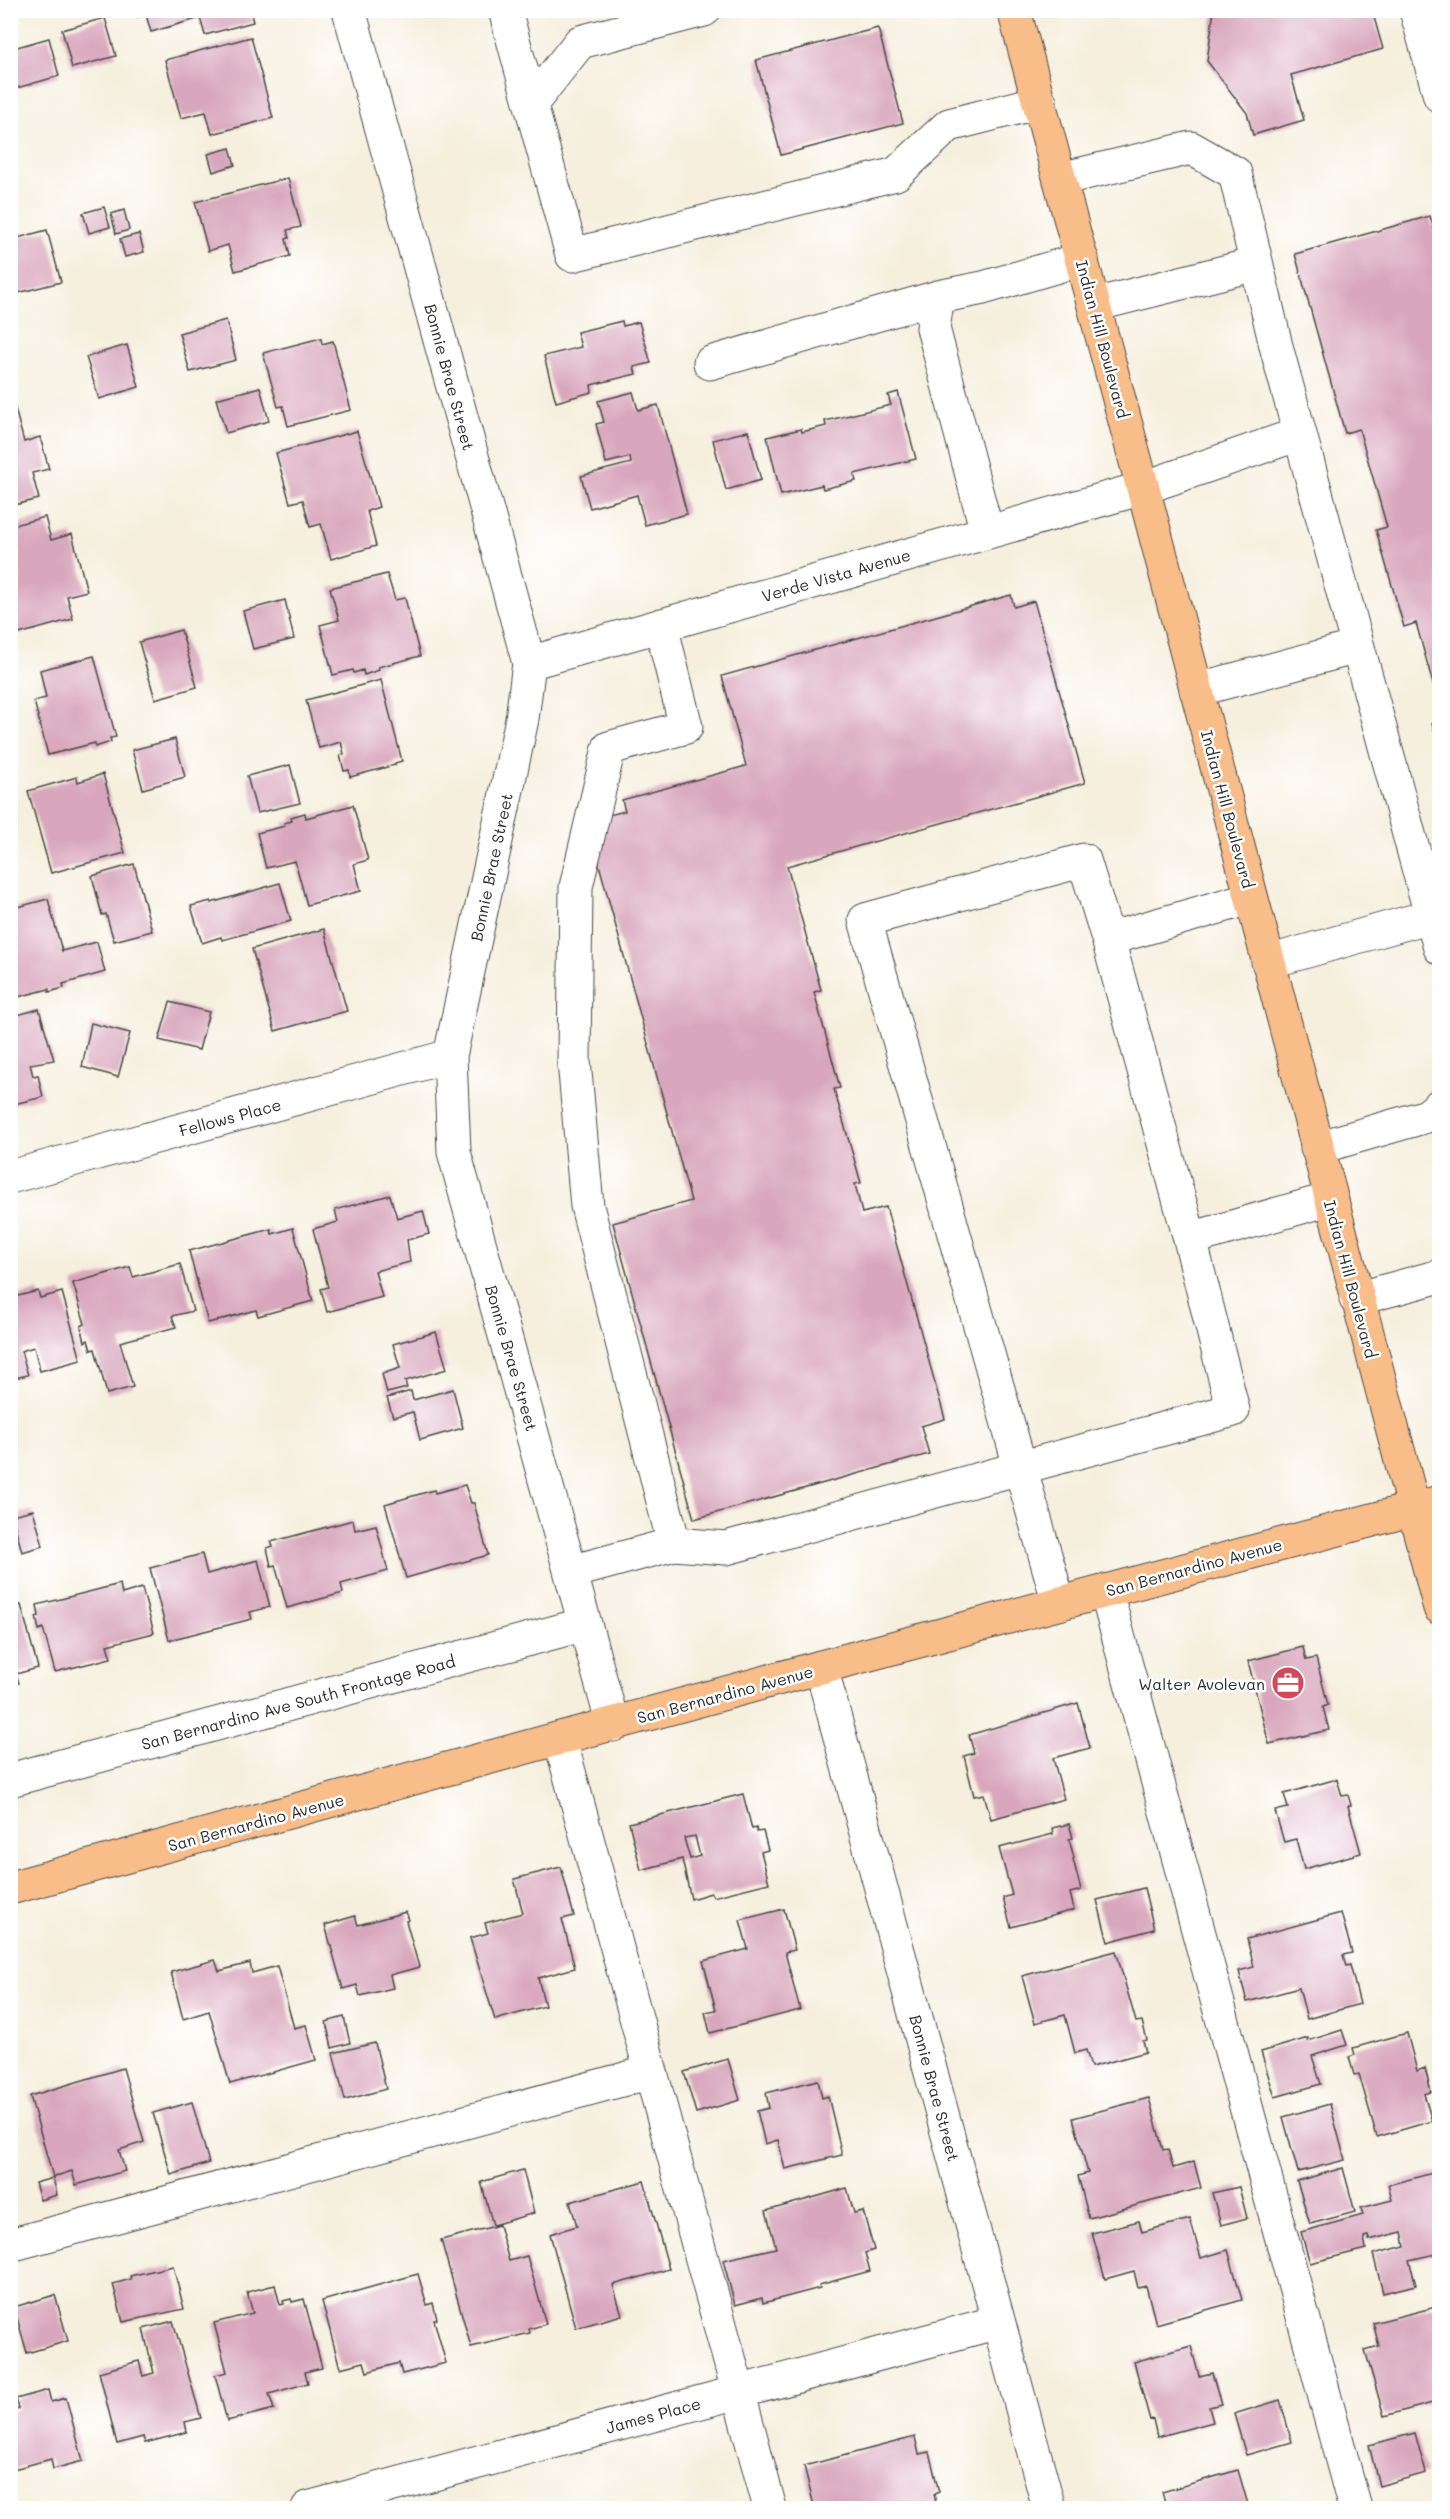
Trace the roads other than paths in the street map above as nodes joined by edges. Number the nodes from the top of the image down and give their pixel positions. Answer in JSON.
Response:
{"nodes":[{"id":1,"x":349,"y":10,"type":"edge"},
{"id":2,"x":505,"y":10,"type":"edge"},
{"id":3,"x":704,"y":10,"type":"edge"},
{"id":4,"x":1014,"y":10,"type":"edge"},
{"id":5,"x":1416,"y":10,"type":"edge"},
{"id":6,"x":1440,"y":96,"type":"edge"},
{"id":7,"x":1040,"y":102,"type":"junction"},
{"id":8,"x":531,"y":104,"type":"junction"},
{"id":9,"x":1060,"y":179,"type":"junction"},
{"id":10,"x":1082,"y":259,"type":"junction"},
{"id":11,"x":1256,"y":264,"type":"junction"},
{"id":12,"x":938,"y":297,"type":"junction"},
{"id":13,"x":1094,"y":305,"type":"junction"},
{"id":14,"x":710,"y":363,"type":"dead end"},
{"id":15,"x":1299,"y":434,"type":"junction"},
{"id":16,"x":1143,"y":488,"type":"junction"},
{"id":17,"x":987,"y":532,"type":"junction"},
{"id":18,"x":661,"y":625,"type":"junction"},
{"id":19,"x":1357,"y":647,"type":"junction"},
{"id":20,"x":529,"y":663,"type":"junction"},
{"id":21,"x":1196,"y":690,"type":"junction"},
{"id":22,"x":1251,"y":898,"type":"junction"},
{"id":23,"x":1431,"y":916,"type":"junction"},
{"id":24,"x":1108,"y":939,"type":"junction"},
{"id":25,"x":1440,"y":948,"type":"edge"},
{"id":26,"x":1268,"y":962,"type":"junction"},
{"id":27,"x":450,"y":1056,"type":"junction"},
{"id":28,"x":1440,"y":1105,"type":"edge"},
{"id":29,"x":1317,"y":1148,"type":"junction"},
{"id":30,"x":10,"y":1177,"type":"edge"},
{"id":31,"x":1330,"y":1199,"type":"junction"},
{"id":32,"x":1190,"y":1239,"type":"junction"},
{"id":33,"x":1440,"y":1276,"type":"edge"},
{"id":34,"x":1356,"y":1299,"type":"junction"},
{"id":35,"x":1020,"y":1467,"type":"junction"},
{"id":36,"x":1426,"y":1505,"type":"edge"},
{"id":37,"x":674,"y":1544,"type":"junction"},
{"id":38,"x":571,"y":1572,"type":"junction"},
{"id":39,"x":1106,"y":1591,"type":"junction"},
{"id":40,"x":1059,"y":1604,"type":"junction"},
{"id":41,"x":1440,"y":1608,"type":"edge"},
{"id":42,"x":585,"y":1624,"type":"junction"},
{"id":43,"x":821,"y":1667,"type":"junction"},
{"id":44,"x":613,"y":1725,"type":"junction"},
{"id":45,"x":560,"y":1739,"type":"junction"},
{"id":46,"x":10,"y":1780,"type":"edge"},
{"id":47,"x":10,"y":1888,"type":"edge"},
{"id":48,"x":651,"y":2073,"type":"junction"},
{"id":49,"x":10,"y":2245,"type":"edge"},
{"id":50,"x":998,"y":2322,"type":"junction"},
{"id":51,"x":738,"y":2392,"type":"junction"},
{"id":52,"x":308,"y":2508,"type":"edge"},
{"id":53,"x":770,"y":2508,"type":"edge"},
{"id":54,"x":1049,"y":2508,"type":"edge"},
{"id":55,"x":1355,"y":2508,"type":"edge"}],
"edges":[{"from":1,"to":20,"type":"street","name":"Bonnie Brae Street"},
{"from":2,"to":8,"type":"street"},
{"from":3,"to":8,"type":"street"},
{"from":4,"to":7,"type":"main road","name":"Indian Hill Boulevard"},
{"from":5,"to":6,"type":"street"},
{"from":7,"to":8,"type":"street"},
{"from":7,"to":9,"type":"main road","name":"Indian Hill Boulevard"},
{"from":9,"to":10,"type":"main road","name":"Indian Hill Boulevard"},
{"from":9,"to":11,"type":"street"},
{"from":10,"to":12,"type":"street"},
{"from":10,"to":13,"type":"main road","name":"Indian Hill Boulevard"},
{"from":11,"to":13,"type":"street"},
{"from":11,"to":15,"type":"street"},
{"from":12,"to":14,"type":"street"},
{"from":12,"to":17,"type":"street"},
{"from":13,"to":16,"type":"main road","name":"Indian Hill Boulevard"},
{"from":15,"to":16,"type":"street","name":"Verde Vista Avenue"},
{"from":15,"to":19,"type":"street"},
{"from":16,"to":17,"type":"street","name":"Verde Vista Avenue"},
{"from":16,"to":21,"type":"main road","name":"Indian Hill Boulevard"},
{"from":17,"to":18,"type":"street","name":"Verde Vista Avenue"},
{"from":18,"to":20,"type":"street","name":"Verde Vista Avenue"},
{"from":18,"to":37,"type":"street"},
{"from":19,"to":21,"type":"street"},
{"from":19,"to":23,"type":"street"},
{"from":20,"to":27,"type":"street","name":"Bonnie Brae Street"},
{"from":21,"to":22,"type":"main road","name":"Indian Hill Boulevard"},
{"from":22,"to":24,"type":"street"},
{"from":22,"to":26,"type":"main road","name":"Indian Hill Boulevard"},
{"from":23,"to":25,"type":"street"},
{"from":23,"to":26,"type":"street"},
{"from":24,"to":32,"type":"street"},
{"from":24,"to":35,"type":"street"},
{"from":26,"to":29,"type":"main road","name":"Indian Hill Boulevard"},
{"from":27,"to":30,"type":"street","name":"Fellows Place"},
{"from":27,"to":38,"type":"street","name":"Bonnie Brae Street"},
{"from":28,"to":29,"type":"street"},
{"from":29,"to":31,"type":"main road","name":"Indian Hill Boulevard"},
{"from":31,"to":32,"type":"street"},
{"from":31,"to":34,"type":"main road","name":"Indian Hill Boulevard"},
{"from":32,"to":35,"type":"street"},
{"from":33,"to":34,"type":"street"},
{"from":34,"to":36,"type":"main road","name":"Indian Hill Boulevard"},
{"from":35,"to":37,"type":"street"},
{"from":35,"to":40,"type":"street"},
{"from":36,"to":39,"type":"main road","name":"San Bernardino Avenue"},
{"from":36,"to":41,"type":"main road","name":"Indian Hill Boulevard"},
{"from":37,"to":38,"type":"street"},
{"from":38,"to":42,"type":"street","name":"Bonnie Brae Street"},
{"from":39,"to":40,"type":"main road","name":"San Bernardino Avenue"},
{"from":39,"to":55,"type":"street"},
{"from":40,"to":43,"type":"main road","name":"San Bernardino Avenue"},
{"from":42,"to":44,"type":"street","name":"Bonnie Brae Street"},
{"from":42,"to":46,"type":"street","name":"San Bernardino Ave South Frontage Road"},
{"from":43,"to":44,"type":"main road","name":"San Bernardino Avenue"},
{"from":43,"to":50,"type":"street","name":"Bonnie Brae Street"},
{"from":44,"to":45,"type":"main road","name":"San Bernardino Avenue"},
{"from":45,"to":47,"type":"main road","name":"San Bernardino Avenue"},
{"from":45,"to":48,"type":"street"},
{"from":48,"to":49,"type":"street"},
{"from":48,"to":51,"type":"street"},
{"from":50,"to":51,"type":"street","name":"James Place"},
{"from":50,"to":54,"type":"street","name":"Bonnie Brae Street"},
{"from":51,"to":52,"type":"street","name":"James Place"},
{"from":51,"to":53,"type":"street"}]}
